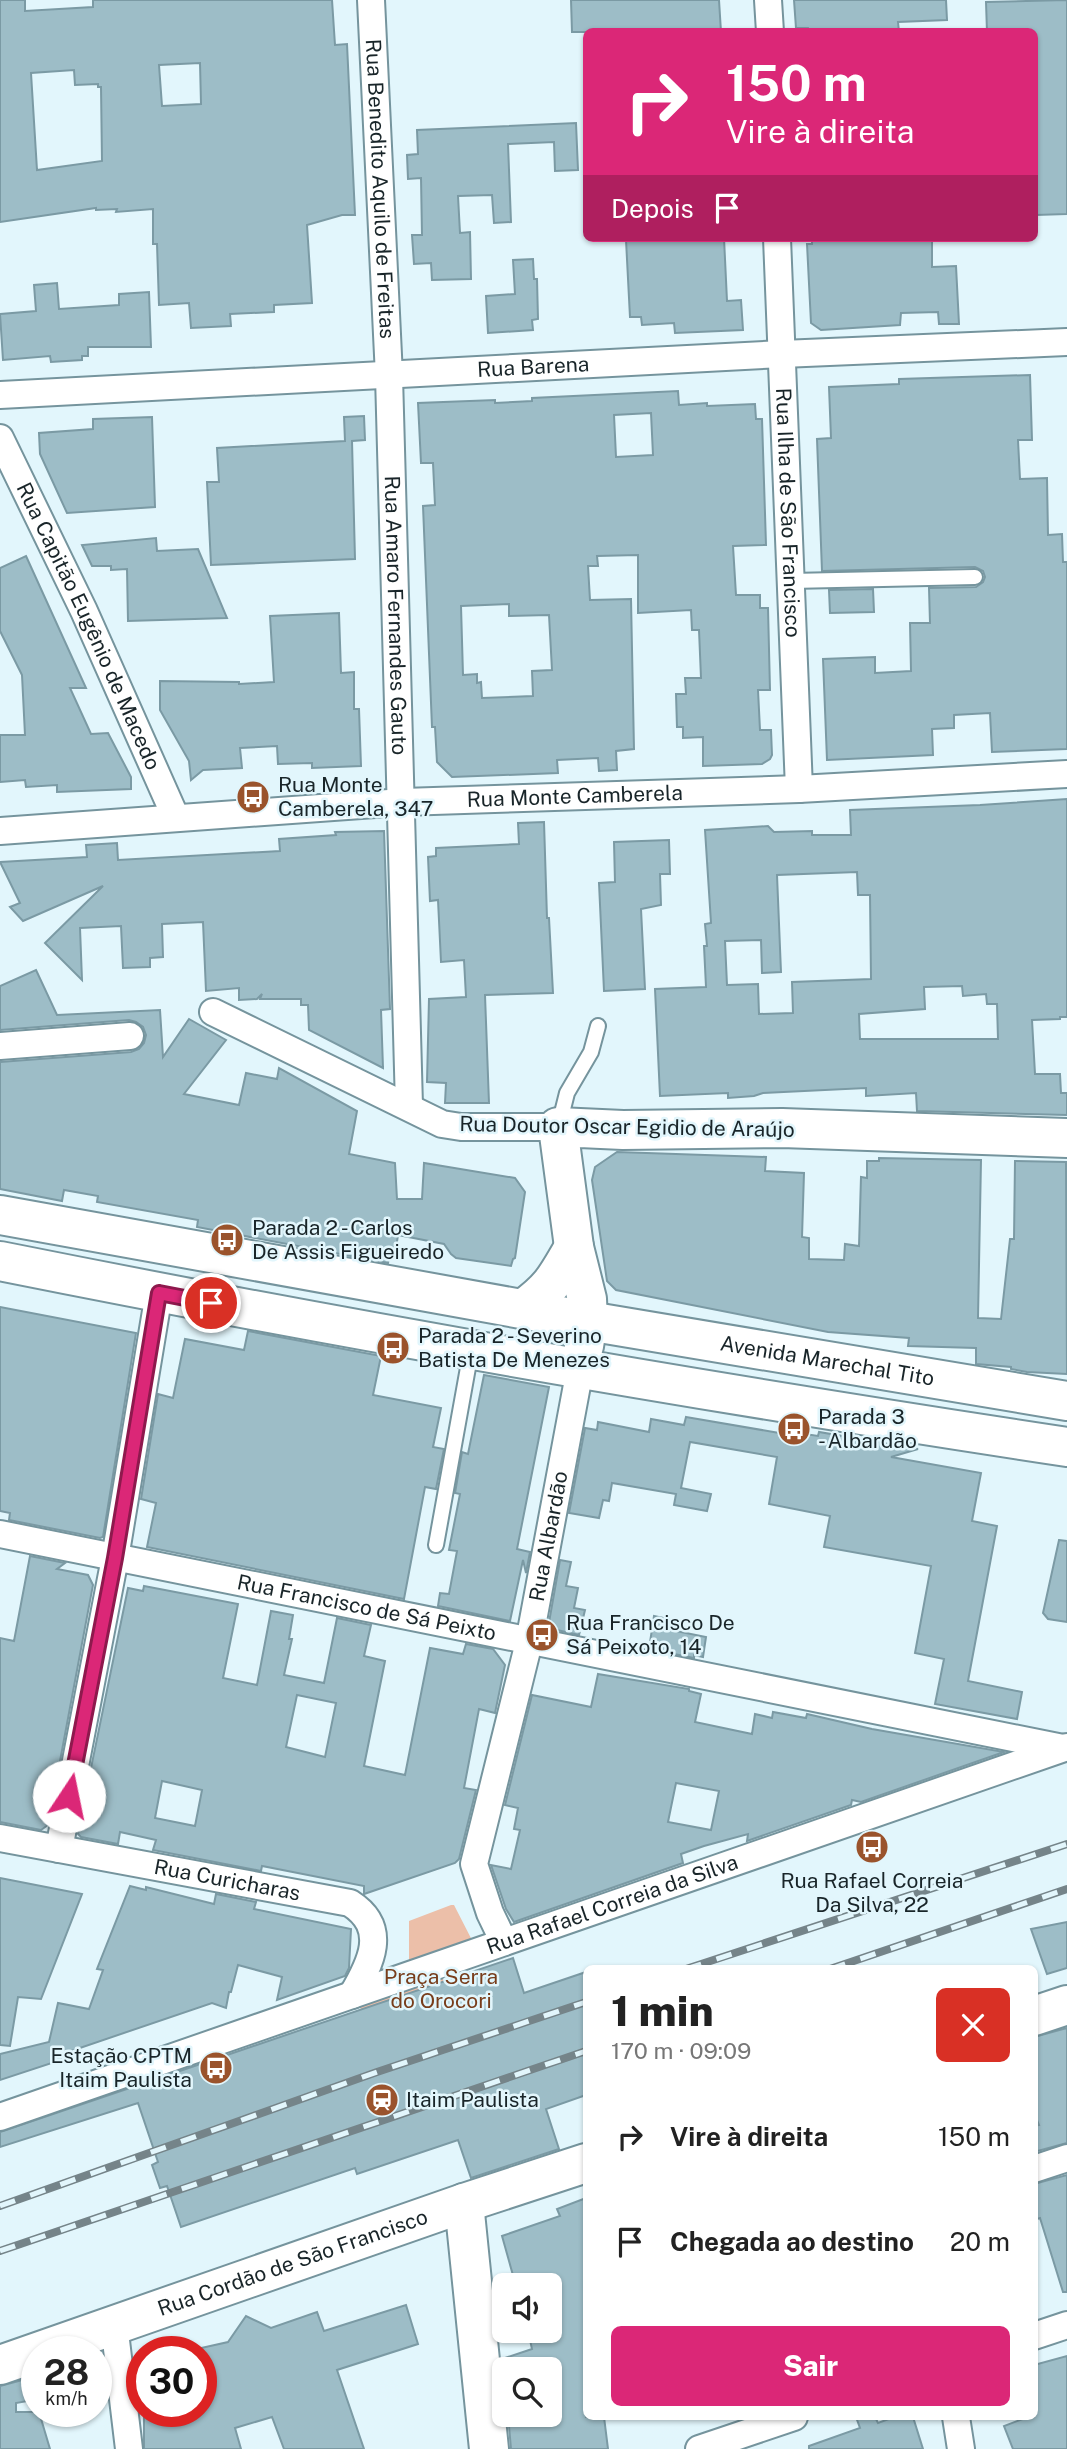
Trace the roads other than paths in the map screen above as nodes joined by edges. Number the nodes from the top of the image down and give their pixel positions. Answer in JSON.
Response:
{"nodes":[{"id":1,"x":372,"y":0,"type":"edge"},
{"id":2,"x":768,"y":0,"type":"edge"},
{"id":3,"x":769,"y":28,"type":"edge"},
{"id":4,"x":777,"y":242,"type":"edge"},
{"id":5,"x":1067,"y":342,"type":"edge"},
{"id":6,"x":782,"y":354,"type":"junction"},
{"id":7,"x":389,"y":376,"type":"junction"},
{"id":8,"x":0,"y":395,"type":"edge"},
{"id":9,"x":0,"y":438,"type":"edge"},
{"id":10,"x":975,"y":577,"type":"dead end"},
{"id":11,"x":792,"y":581,"type":"junction"},
{"id":12,"x":1067,"y":774,"type":"edge"},
{"id":13,"x":799,"y":789,"type":"junction"},
{"id":14,"x":402,"y":802,"type":"junction"},
{"id":15,"x":176,"y":818,"type":"junction"},
{"id":16,"x":0,"y":831,"type":"edge"},
{"id":17,"x":213,"y":1012,"type":"dead end"},
{"id":18,"x":598,"y":1026,"type":"dead end"},
{"id":19,"x":130,"y":1036,"type":"dead end"},
{"id":20,"x":0,"y":1046,"type":"edge"},
{"id":21,"x":409,"y":1106,"type":"junction"},
{"id":22,"x":558,"y":1127,"type":"junction"},
{"id":23,"x":1067,"y":1138,"type":"edge"},
{"id":24,"x":0,"y":1215,"type":"edge"},
{"id":25,"x":574,"y":1247,"type":"junction"},
{"id":26,"x":0,"y":1261,"type":"edge"},
{"id":27,"x":159,"y":1293,"type":"junction"},
{"id":28,"x":523,"y":1309,"type":"junction"},
{"id":29,"x":587,"y":1321,"type":"junction"},
{"id":30,"x":471,"y":1349,"type":"junction"},
{"id":31,"x":580,"y":1369,"type":"junction"},
{"id":32,"x":1067,"y":1401,"type":"edge"},
{"id":33,"x":1067,"y":1447,"type":"edge"},
{"id":34,"x":0,"y":1534,"type":"edge"},
{"id":35,"x":436,"y":1545,"type":"dead end"},
{"id":36,"x":115,"y":1558,"type":"junction"},
{"id":37,"x":529,"y":1642,"type":"junction"},
{"id":38,"x":1066,"y":1748,"type":"edge"},
{"id":39,"x":0,"y":1838,"type":"edge"},
{"id":40,"x":59,"y":1849,"type":"junction"},
{"id":41,"x":504,"y":1942,"type":"junction"},
{"id":42,"x":352,"y":1995,"type":"junction"},
{"id":43,"x":0,"y":2117,"type":"edge"},
{"id":44,"x":1067,"y":2158,"type":"edge"},
{"id":45,"x":583,"y":2165,"type":"edge"},
{"id":46,"x":1038,"y":2168,"type":"edge"},
{"id":47,"x":464,"y":2203,"type":"junction"},
{"id":48,"x":114,"y":2324,"type":"junction"},
{"id":49,"x":1067,"y":2325,"type":"edge"},
{"id":50,"x":1038,"y":2335,"type":"edge"},
{"id":51,"x":0,"y":2365,"type":"edge"},
{"id":52,"x":785,"y":2420,"type":"edge"},
{"id":53,"x":956,"y":2420,"type":"edge"},
{"id":54,"x":129,"y":2449,"type":"edge"},
{"id":55,"x":489,"y":2449,"type":"edge"},
{"id":56,"x":699,"y":2449,"type":"edge"},
{"id":57,"x":961,"y":2449,"type":"edge"}],
"edges":[{"from":1,"to":7,"type":"street","name":"Rua Benedito Aquilo de Freitas"},
{"from":2,"to":3,"type":"street"},
{"from":4,"to":6,"type":"street","name":"Rua Ilha de São Francisco"},
{"from":5,"to":6,"type":"street","name":"Rua Barena"},
{"from":6,"to":7,"type":"street","name":"Rua Barena"},
{"from":6,"to":11,"type":"street","name":"Rua Ilha de São Francisco"},
{"from":7,"to":8,"type":"street","name":"Rua Barena"},
{"from":7,"to":14,"type":"street","name":"Rua Amaro Fernandes Gauto"},
{"from":9,"to":15,"type":"street","name":"Rua Capitão Eugênio de Macedo"},
{"from":10,"to":11,"type":"lane"},
{"from":11,"to":13,"type":"street","name":"Rua Ilha de São Francisco"},
{"from":12,"to":13,"type":"street","name":"Rua Monte Camberela"},
{"from":13,"to":14,"type":"street","name":"Rua Monte Camberela"},
{"from":14,"to":15,"type":"street","name":"Rua Monte Camberela"},
{"from":14,"to":21,"type":"street","name":"Rua Amaro Fernandes Gauto"},
{"from":15,"to":16,"type":"street","name":"Rua Monte Camberela"},
{"from":17,"to":21,"type":"street","name":"Rua Doutor Oscar Egidio de Araújo"},
{"from":18,"to":22,"type":"lane"},
{"from":19,"to":20,"type":"street"},
{"from":21,"to":22,"type":"street","name":"Rua Doutor Oscar Egidio de Araújo"},
{"from":22,"to":23,"type":"main road","name":"Rua Doutor Oscar Egidio de Araújo"},
{"from":22,"to":25,"type":"main road","name":"Rua Albardão"},
{"from":24,"to":28,"type":"main road","name":"Avenida Marechal Tito"},
{"from":25,"to":28,"type":"main road"},
{"from":25,"to":29,"type":"main road","name":"Rua Albardão"},
{"from":26,"to":27,"type":"main road"},
{"from":27,"to":30,"type":"main road"},
{"from":27,"to":36,"type":"street"},
{"from":28,"to":29,"type":"main road","name":"Avenida Marechal Tito"},
{"from":29,"to":31,"type":"main road","name":"Rua Albardão"},
{"from":29,"to":32,"type":"main road","name":"Avenida Marechal Tito"},
{"from":30,"to":31,"type":"main road"},
{"from":30,"to":35,"type":"lane"},
{"from":31,"to":33,"type":"main road"},
{"from":31,"to":37,"type":"street","name":"Rua Albardão"},
{"from":34,"to":36,"type":"street","name":"Rua Francisco de Sá Peixto"},
{"from":36,"to":37,"type":"street","name":"Rua Francisco de Sá Peixto"},
{"from":36,"to":40,"type":"street"},
{"from":37,"to":38,"type":"street","name":"Rua Francisco de Sá Peixto"},
{"from":37,"to":41,"type":"street","name":"Rua Albardão"},
{"from":38,"to":41,"type":"street","name":"Rua Rafael Correia da Silva"},
{"from":39,"to":40,"type":"street","name":"Rua Curicharas"},
{"from":40,"to":42,"type":"street","name":"Rua Curicharas"},
{"from":41,"to":42,"type":"street","name":"Rua Rafael Correia da Silva"},
{"from":42,"to":43,"type":"street","name":"Rua Rafael Correia da Silva"},
{"from":44,"to":46,"type":"street"},
{"from":45,"to":47,"type":"main road","name":"Rua Cordão de São Francisco"},
{"from":47,"to":48,"type":"main road","name":"Rua Cordão de São Francisco"},
{"from":47,"to":55,"type":"main road"},
{"from":48,"to":51,"type":"main road","name":"Rua Cordão de São Francisco"},
{"from":48,"to":54,"type":"street"},
{"from":49,"to":50,"type":"street"},
{"from":52,"to":56,"type":"street"},
{"from":53,"to":57,"type":"street"}]}
